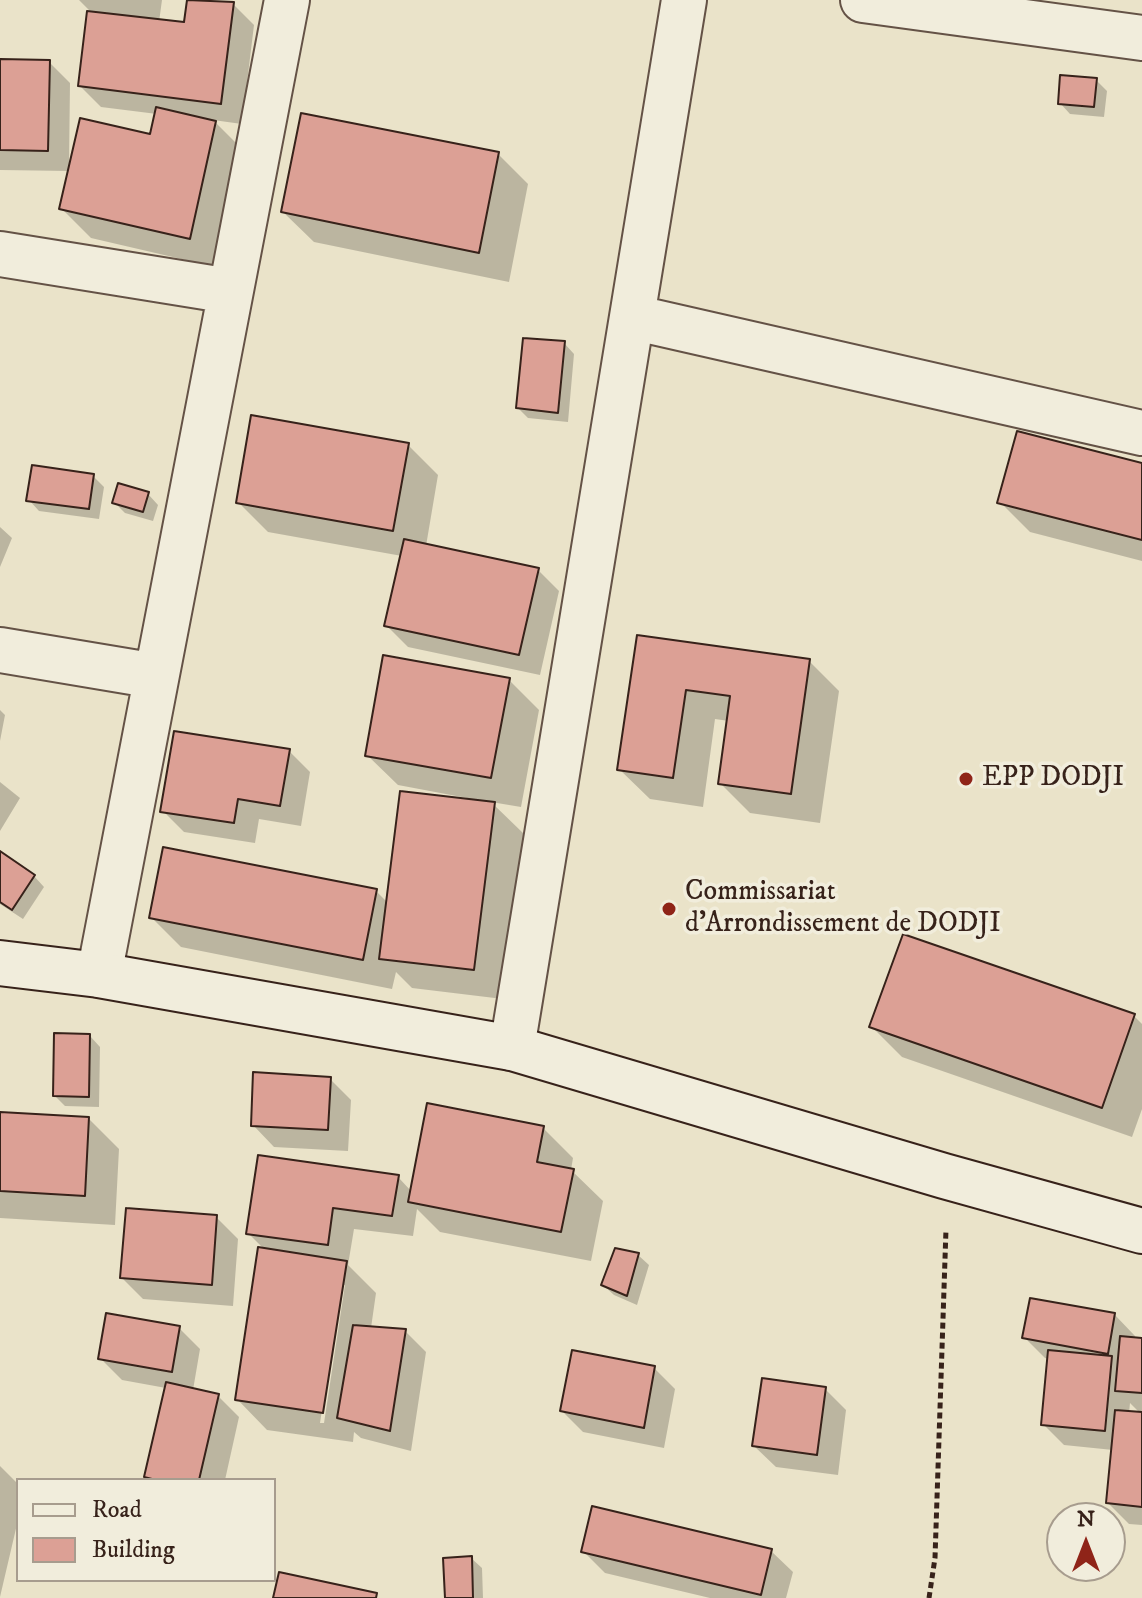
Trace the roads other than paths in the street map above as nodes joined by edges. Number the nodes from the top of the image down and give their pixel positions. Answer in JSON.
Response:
{"nodes":[{"id":1,"x":287,"y":0,"type":"edge"},
{"id":2,"x":684,"y":0,"type":"edge"},
{"id":3,"x":863,"y":0,"type":"edge"},
{"id":4,"x":1142,"y":38,"type":"edge"},
{"id":5,"x":0,"y":254,"type":"edge"},
{"id":6,"x":230,"y":291,"type":"junction"},
{"id":7,"x":632,"y":317,"type":"junction"},
{"id":8,"x":1142,"y":433,"type":"edge"},
{"id":9,"x":0,"y":650,"type":"edge"},
{"id":10,"x":156,"y":676,"type":"junction"},
{"id":11,"x":0,"y":963,"type":"edge"},
{"id":12,"x":99,"y":975,"type":"junction"},
{"id":13,"x":512,"y":1048,"type":"junction"},
{"id":14,"x":1142,"y":1231,"type":"edge"}],
"edges":[{"from":1,"to":6,"type":"street"},
{"from":2,"to":7,"type":"street"},
{"from":3,"to":4,"type":"street"},
{"from":5,"to":6,"type":"street"},
{"from":6,"to":10,"type":"street"},
{"from":7,"to":8,"type":"street"},
{"from":7,"to":13,"type":"street"},
{"from":9,"to":10,"type":"street"},
{"from":10,"to":12,"type":"street"},
{"from":11,"to":12,"type":"street"},
{"from":12,"to":13,"type":"street"},
{"from":13,"to":14,"type":"street"}]}
